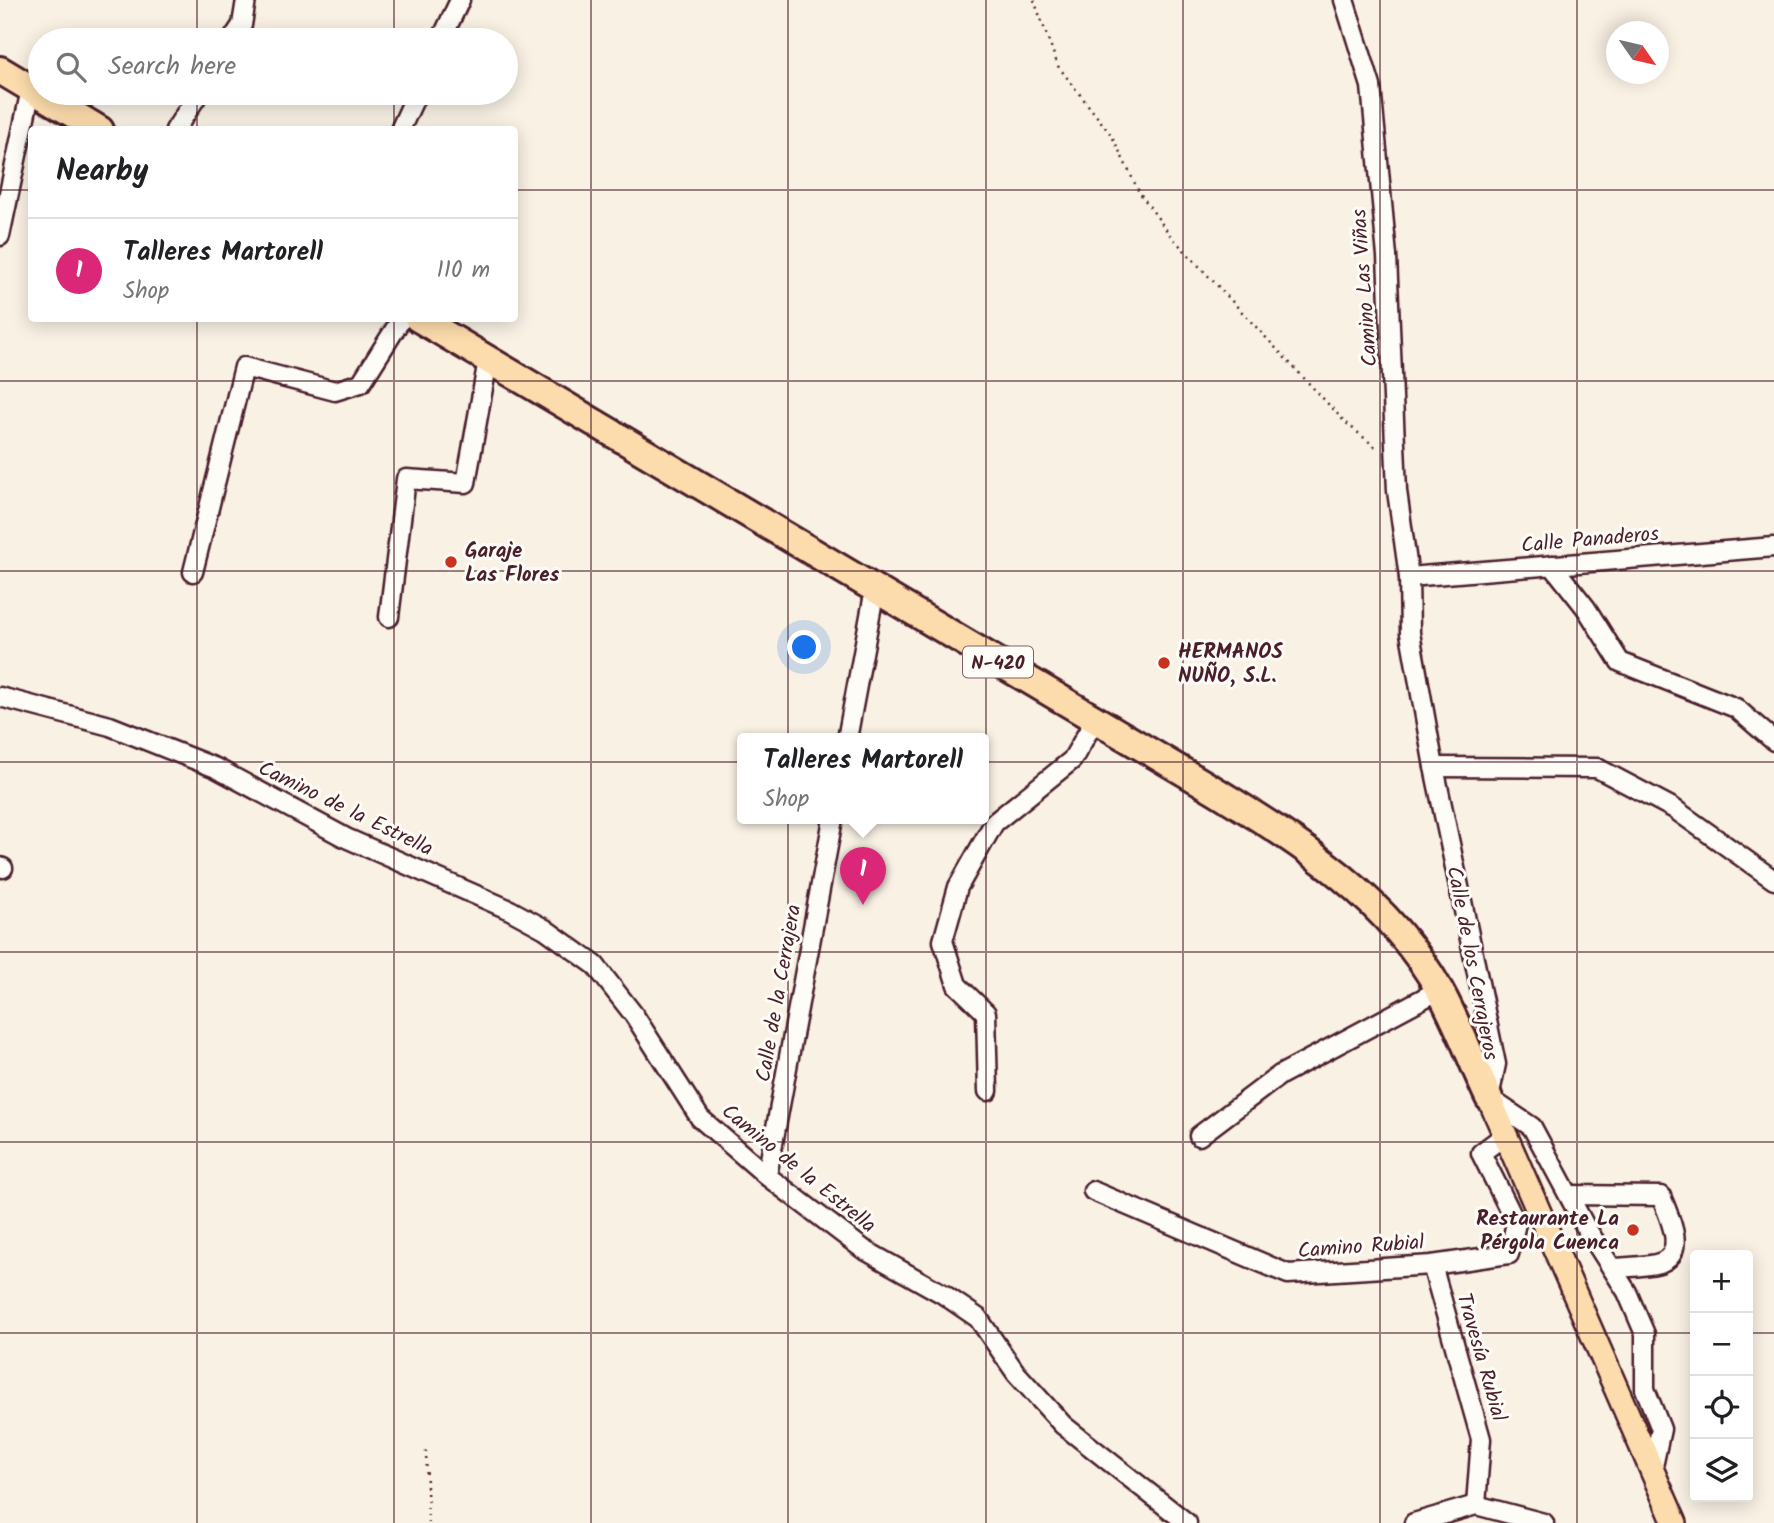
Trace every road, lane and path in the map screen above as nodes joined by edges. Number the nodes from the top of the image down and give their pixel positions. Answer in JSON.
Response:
{"nodes":[{"id":1,"x":246,"y":0,"type":"edge"},
{"id":2,"x":460,"y":0,"type":"edge"},
{"id":3,"x":1034,"y":0,"type":"edge"},
{"id":4,"x":1344,"y":0,"type":"edge"},
{"id":5,"x":240,"y":28,"type":"edge"},
{"id":6,"x":447,"y":28,"type":"edge"},
{"id":7,"x":0,"y":70,"type":"edge"},
{"id":8,"x":28,"y":87,"type":"edge"},
{"id":9,"x":28,"y":103,"type":"edge"},
{"id":10,"x":58,"y":105,"type":"edge"},
{"id":11,"x":191,"y":105,"type":"edge"},
{"id":12,"x":411,"y":105,"type":"edge"},
{"id":13,"x":93,"y":126,"type":"edge"},
{"id":14,"x":178,"y":126,"type":"edge"},
{"id":15,"x":402,"y":126,"type":"edge"},
{"id":16,"x":0,"y":236,"type":"edge"},
{"id":17,"x":399,"y":322,"type":"edge"},
{"id":18,"x":425,"y":322,"type":"edge"},
{"id":19,"x":488,"y":360,"type":"junction"},
{"id":20,"x":1396,"y":465,"type":"junction"},
{"id":21,"x":1774,"y":547,"type":"edge"},
{"id":22,"x":1552,"y":565,"type":"junction"},
{"id":23,"x":193,"y":572,"type":"dead end"},
{"id":24,"x":1409,"y":577,"type":"junction"},
{"id":25,"x":875,"y":589,"type":"junction"},
{"id":26,"x":389,"y":617,"type":"dead end"},
{"id":27,"x":0,"y":697,"type":"edge"},
{"id":28,"x":1095,"y":720,"type":"junction"},
{"id":29,"x":848,"y":733,"type":"edge"},
{"id":30,"x":1774,"y":741,"type":"edge"},
{"id":31,"x":1434,"y":766,"type":"junction"},
{"id":32,"x":832,"y":824,"type":"edge"},
{"id":33,"x":1774,"y":880,"type":"edge"},
{"id":34,"x":1439,"y":990,"type":"junction"},
{"id":35,"x":988,"y":1091,"type":"dead end"},
{"id":36,"x":1489,"y":1098,"type":"junction"},
{"id":37,"x":1505,"y":1135,"type":"junction"},
{"id":38,"x":1199,"y":1136,"type":"dead end"},
{"id":39,"x":767,"y":1176,"type":"junction"},
{"id":40,"x":1093,"y":1191,"type":"dead end"},
{"id":41,"x":1569,"y":1195,"type":"junction"},
{"id":42,"x":1432,"y":1265,"type":"junction"},
{"id":43,"x":1612,"y":1268,"type":"junction"},
{"id":44,"x":426,"y":1451,"type":"dead end"},
{"id":45,"x":1652,"y":1471,"type":"junction"},
{"id":46,"x":1476,"y":1505,"type":"junction"},
{"id":47,"x":428,"y":1523,"type":"edge"},
{"id":48,"x":1187,"y":1523,"type":"edge"},
{"id":49,"x":1415,"y":1523,"type":"edge"},
{"id":50,"x":1544,"y":1523,"type":"edge"},
{"id":51,"x":1675,"y":1523,"type":"edge"}],
"edges":[{"from":1,"to":5,"type":"street"},
{"from":2,"to":6,"type":"street"},
{"from":3,"to":20,"type":"path"},
{"from":4,"to":20,"type":"street","name":"Camino Las Viñas"},
{"from":7,"to":8,"type":"highway"},
{"from":9,"to":16,"type":"street"},
{"from":10,"to":13,"type":"highway"},
{"from":11,"to":14,"type":"street"},
{"from":12,"to":15,"type":"street"},
{"from":17,"to":23,"type":"street"},
{"from":18,"to":19,"type":"highway","number":"N-420"},
{"from":19,"to":25,"type":"highway","number":"N-420"},
{"from":19,"to":26,"type":"street"},
{"from":20,"to":24,"type":"street","name":"Camino Las Viñas"},
{"from":21,"to":22,"type":"street","name":"Calle Panaderos"},
{"from":22,"to":24,"type":"street","name":"Calle Panaderos"},
{"from":22,"to":30,"type":"street"},
{"from":24,"to":31,"type":"street","name":"Calle de los Cerrajeros"},
{"from":25,"to":28,"type":"highway","number":"N-420"},
{"from":25,"to":29,"type":"street"},
{"from":27,"to":39,"type":"street","name":"Camino de la Estrella"},
{"from":28,"to":34,"type":"highway","number":"N-420"},
{"from":28,"to":35,"type":"street"},
{"from":31,"to":33,"type":"street"},
{"from":31,"to":36,"type":"street","name":"Calle de los Cerrajeros"},
{"from":32,"to":39,"type":"street","name":"Calle de la Cerrajera"},
{"from":34,"to":36,"type":"highway","number":"N-420"},
{"from":34,"to":38,"type":"street"},
{"from":36,"to":37,"type":"main road"},
{"from":36,"to":41,"type":"street"},
{"from":37,"to":42,"type":"street","name":"Camino Rubial"},
{"from":37,"to":45,"type":"main road"},
{"from":39,"to":48,"type":"street","name":"Camino de la Estrella"},
{"from":40,"to":42,"type":"street","name":"Camino Rubial"},
{"from":41,"to":43,"type":"street"},
{"from":41,"to":43,"type":"street"},
{"from":42,"to":46,"type":"street","name":"Travesía Rubial"},
{"from":43,"to":45,"type":"street"},
{"from":44,"to":47,"type":"path"},
{"from":45,"to":51,"type":"main road"},
{"from":46,"to":49,"type":"street"},
{"from":46,"to":50,"type":"street"}]}
